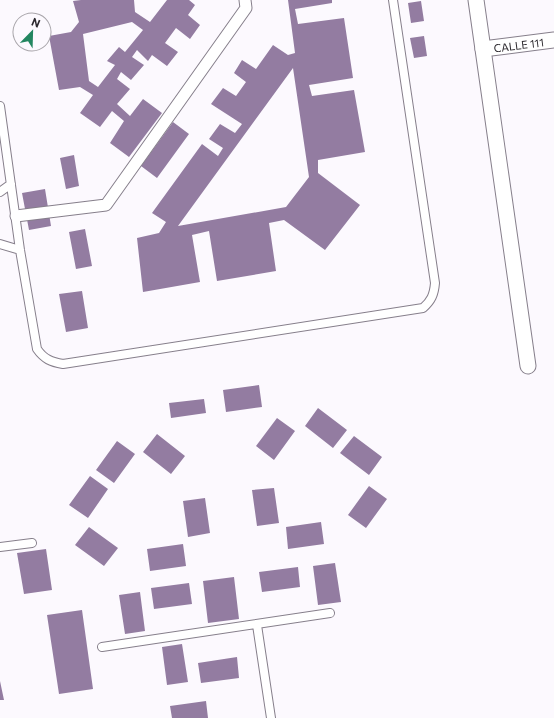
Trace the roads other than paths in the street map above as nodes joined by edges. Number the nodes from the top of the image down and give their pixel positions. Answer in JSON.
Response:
{"nodes":[{"id":1,"x":245,"y":0,"type":"edge"},
{"id":2,"x":393,"y":0,"type":"edge"},
{"id":3,"x":476,"y":0,"type":"edge"},
{"id":4,"x":554,"y":40,"type":"edge"},
{"id":5,"x":483,"y":49,"type":"junction"},
{"id":6,"x":0,"y":106,"type":"edge"},
{"id":7,"x":12,"y":184,"type":"junction"},
{"id":8,"x":0,"y":192,"type":"edge"},
{"id":9,"x":16,"y":216,"type":"junction"},
{"id":10,"x":0,"y":244,"type":"edge"},
{"id":11,"x":20,"y":250,"type":"junction"},
{"id":12,"x":528,"y":366,"type":"dead end"},
{"id":13,"x":32,"y":543,"type":"dead end"},
{"id":14,"x":0,"y":547,"type":"edge"},
{"id":15,"x":330,"y":613,"type":"dead end"},
{"id":16,"x":257,"y":625,"type":"junction"},
{"id":17,"x":102,"y":647,"type":"dead end"},
{"id":18,"x":271,"y":718,"type":"edge"}],
"edges":[{"from":1,"to":9,"type":"street"},
{"from":2,"to":11,"type":"lane"},
{"from":3,"to":5,"type":"street"},
{"from":4,"to":5,"type":"street","name":"CALLE 111"},
{"from":5,"to":12,"type":"street"},
{"from":6,"to":7,"type":"lane"},
{"from":7,"to":8,"type":"lane"},
{"from":7,"to":9,"type":"lane"},
{"from":9,"to":11,"type":"lane"},
{"from":10,"to":11,"type":"lane"},
{"from":13,"to":14,"type":"lane"},
{"from":15,"to":16,"type":"lane"},
{"from":16,"to":17,"type":"lane"},
{"from":16,"to":18,"type":"lane"}]}
